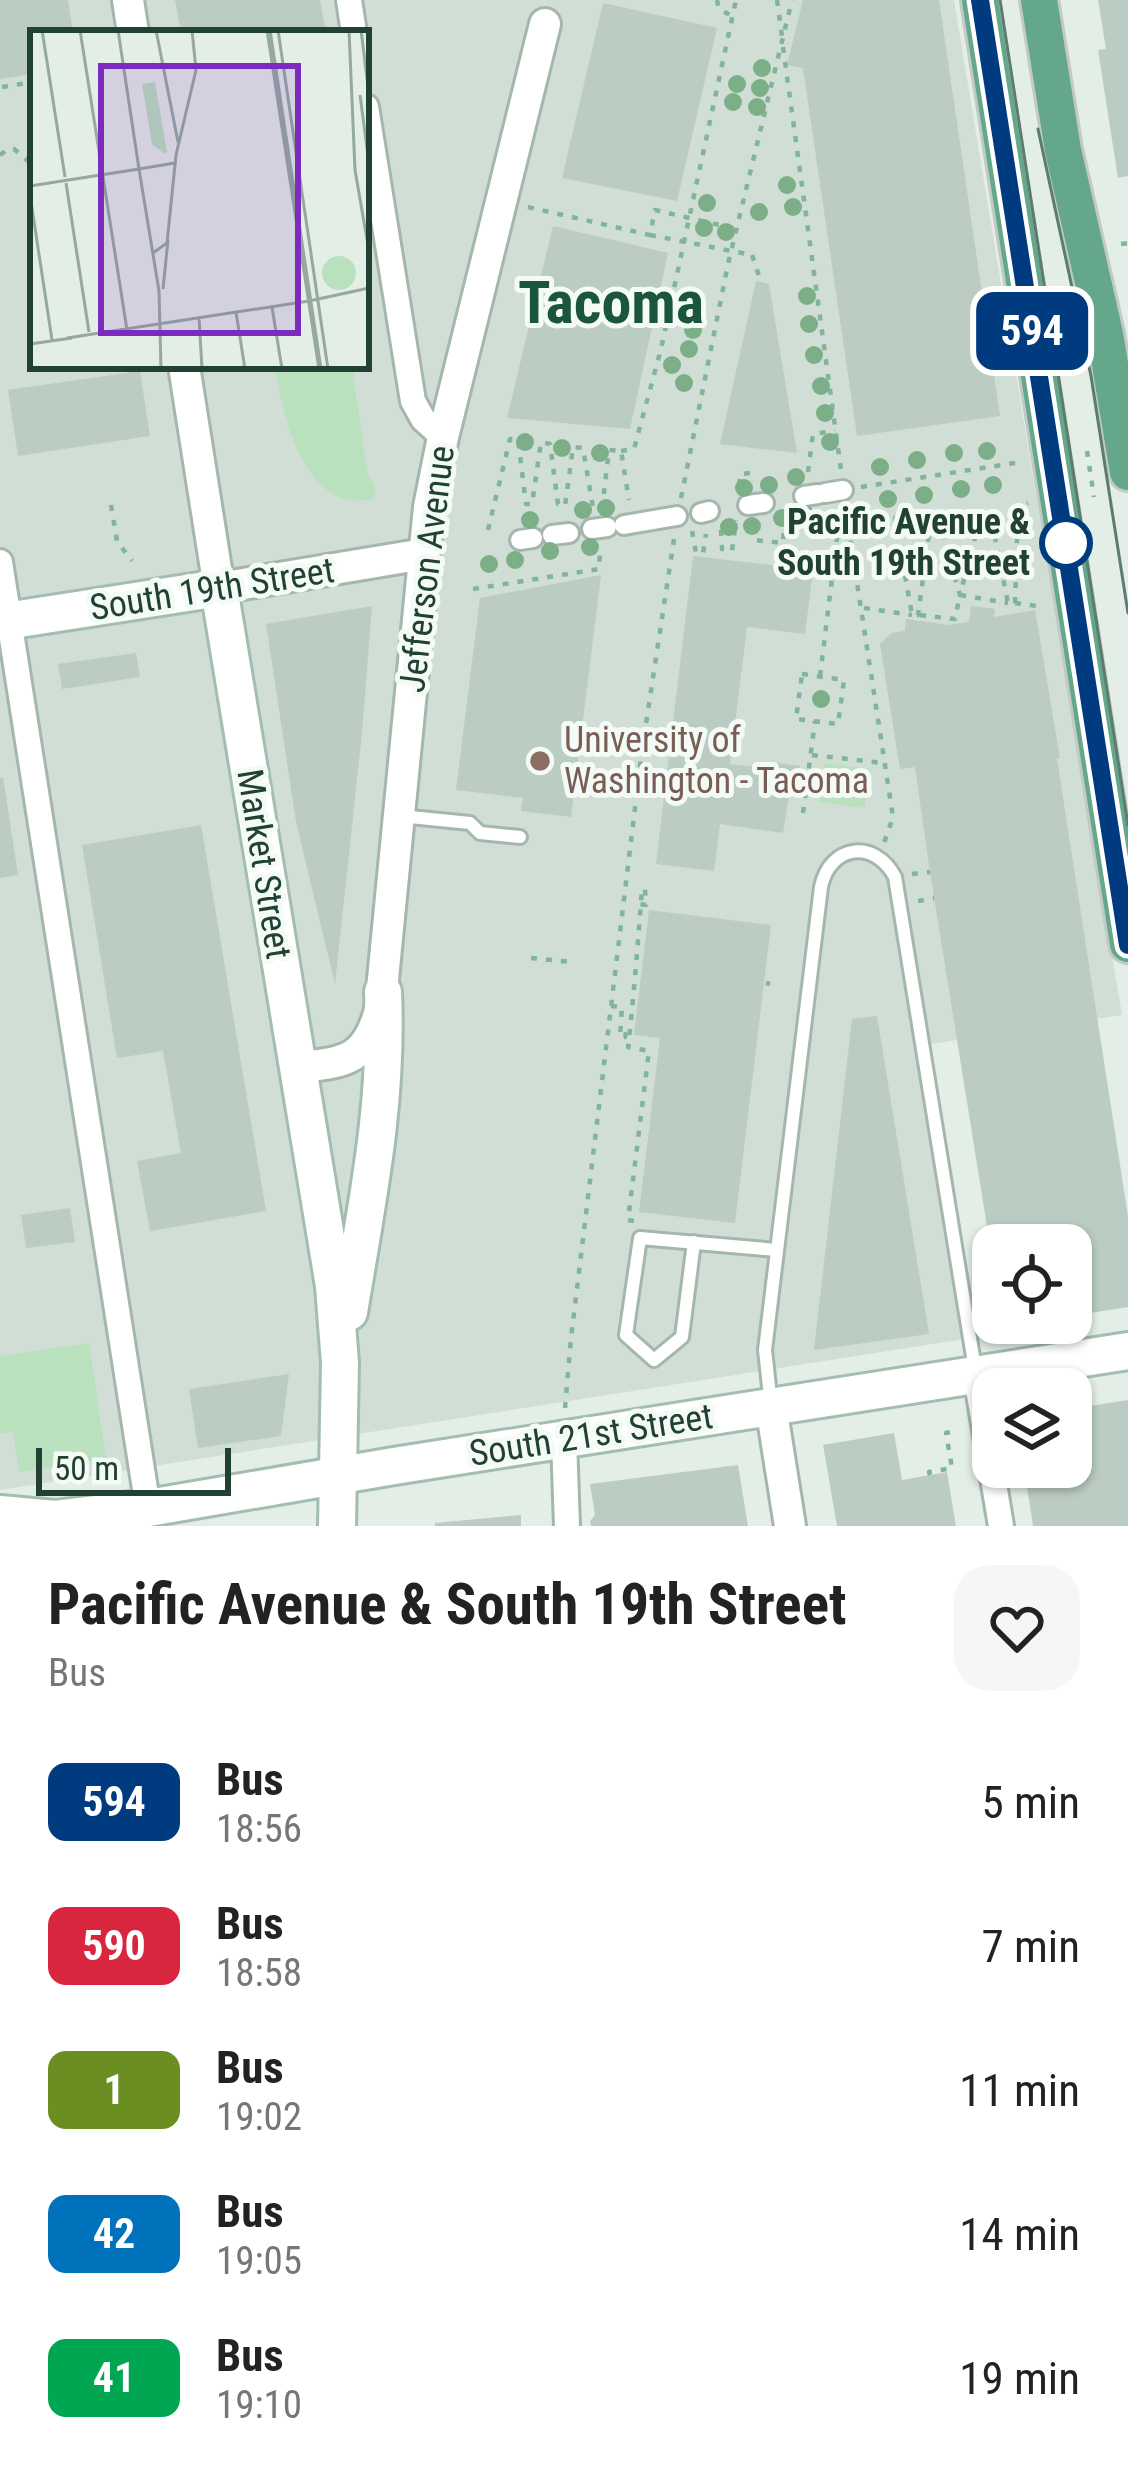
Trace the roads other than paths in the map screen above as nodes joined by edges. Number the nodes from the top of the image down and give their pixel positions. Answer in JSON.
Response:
{"nodes":[{"id":1,"x":128,"y":0,"type":"edge"},
{"id":2,"x":349,"y":0,"type":"edge"},
{"id":3,"x":980,"y":0,"type":"edge"},
{"id":4,"x":1039,"y":0,"type":"edge"},
{"id":5,"x":546,"y":12,"type":"edge"},
{"id":6,"x":133,"y":30,"type":"edge"},
{"id":7,"x":354,"y":30,"type":"edge"},
{"id":8,"x":369,"y":126,"type":"edge"},
{"id":9,"x":184,"y":369,"type":"edge"},
{"id":10,"x":443,"y":437,"type":"junction"},
{"id":11,"x":1128,"y":472,"type":"edge"},
{"id":12,"x":753,"y":504,"type":"road end"},
{"id":13,"x":614,"y":526,"type":"road end"},
{"id":14,"x":424,"y":554,"type":"junction"},
{"id":15,"x":0,"y":562,"type":"edge"},
{"id":16,"x":219,"y":588,"type":"junction"},
{"id":17,"x":5,"y":621,"type":"edge"},
{"id":18,"x":399,"y":816,"type":"junction"},
{"id":19,"x":520,"y":837,"type":"dead end"},
{"id":20,"x":1128,"y":944,"type":"edge"},
{"id":21,"x":383,"y":992,"type":"junction"},
{"id":22,"x":296,"y":1068,"type":"junction"},
{"id":23,"x":694,"y":1242,"type":"junction"},
{"id":24,"x":777,"y":1250,"type":"junction"},
{"id":25,"x":1128,"y":1351,"type":"edge"},
{"id":26,"x":340,"y":1363,"type":"junction"},
{"id":27,"x":975,"y":1368,"type":"edge"},
{"id":28,"x":1025,"y":1368,"type":"edge"},
{"id":29,"x":972,"y":1377,"type":"edge"},
{"id":30,"x":771,"y":1406,"type":"junction"},
{"id":31,"x":564,"y":1441,"type":"junction"},
{"id":32,"x":338,"y":1477,"type":"junction"},
{"id":33,"x":995,"y":1488,"type":"edge"},
{"id":34,"x":148,"y":1508,"type":"junction"},
{"id":35,"x":0,"y":1514,"type":"edge"},
{"id":36,"x":44,"y":1522,"type":"edge"},
{"id":37,"x":337,"y":1526,"type":"edge"},
{"id":38,"x":567,"y":1526,"type":"edge"},
{"id":39,"x":790,"y":1526,"type":"edge"},
{"id":40,"x":1001,"y":1526,"type":"edge"}],
"edges":[{"from":1,"to":6,"type":"street"},
{"from":2,"to":7,"type":"street"},
{"from":3,"to":20,"type":"main road"},
{"from":4,"to":11,"type":"main road"},
{"from":5,"to":10,"type":"street","name":"Jefferson Avenue"},
{"from":8,"to":10,"type":"street"},
{"from":9,"to":16,"type":"street","name":"Market Street"},
{"from":10,"to":14,"type":"street","name":"Jefferson Avenue"},
{"from":12,"to":13,"type":"street"},
{"from":14,"to":16,"type":"street","name":"South 19th Street"},
{"from":14,"to":18,"type":"street","name":"Jefferson Avenue"},
{"from":15,"to":17,"type":"street"},
{"from":16,"to":17,"type":"main road","name":"South 19th Street"},
{"from":16,"to":22,"type":"main road","name":"Market Street"},
{"from":17,"to":34,"type":"street"},
{"from":18,"to":19,"type":"lane"},
{"from":18,"to":21,"type":"street","name":"Jefferson Avenue"},
{"from":21,"to":22,"type":"street","name":"Jefferson Avenue"},
{"from":21,"to":26,"type":"main road"},
{"from":22,"to":26,"type":"main road","name":"Market Street"},
{"from":23,"to":23,"type":"lane"},
{"from":23,"to":24,"type":"lane"},
{"from":24,"to":27,"type":"lane"},
{"from":24,"to":30,"type":"lane"},
{"from":25,"to":28,"type":"main road","name":"South 21st Street"},
{"from":26,"to":32,"type":"main road"},
{"from":29,"to":30,"type":"main road","name":"South 21st Street"},
{"from":30,"to":31,"type":"main road","name":"South 21st Street"},
{"from":30,"to":39,"type":"street"},
{"from":31,"to":32,"type":"main road","name":"South 21st Street"},
{"from":31,"to":38,"type":"street"},
{"from":32,"to":34,"type":"main road","name":"South 21st Street"},
{"from":32,"to":37,"type":"main road"},
{"from":33,"to":40,"type":"street"},
{"from":34,"to":36,"type":"main road","name":"South 21st Street"},
{"from":35,"to":36,"type":"main road","name":"South 21st Street"}]}
